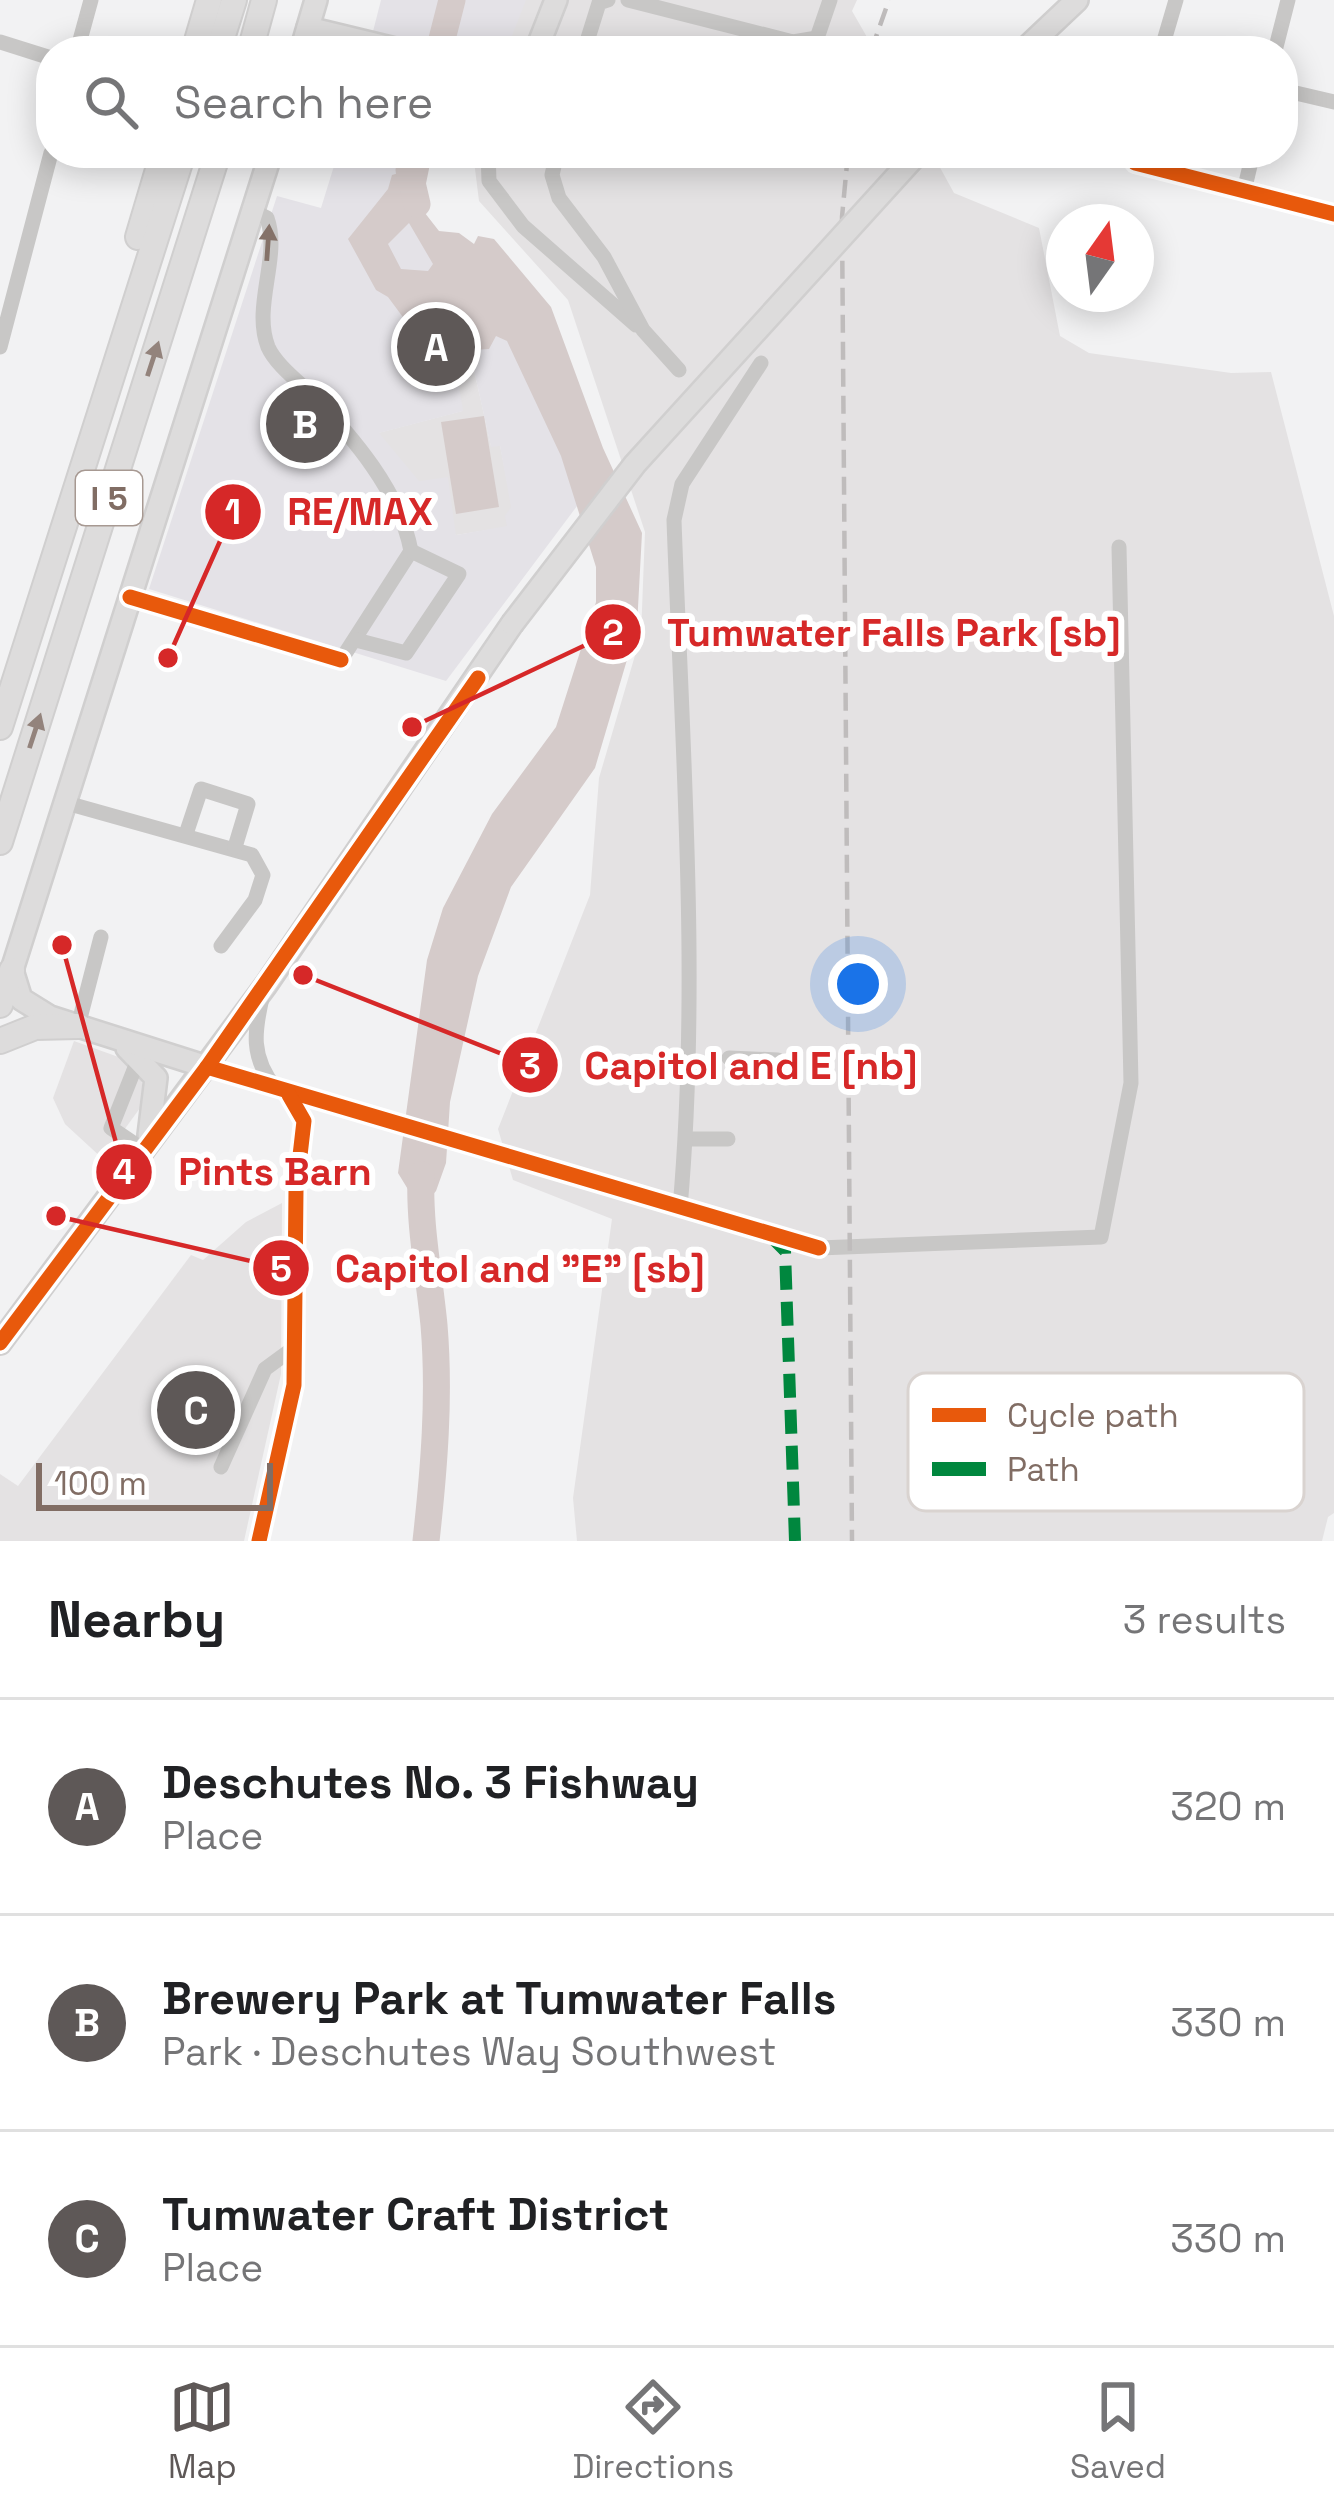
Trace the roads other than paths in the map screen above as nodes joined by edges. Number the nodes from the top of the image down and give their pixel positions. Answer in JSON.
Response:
{"nodes":[{"id":1,"x":91,"y":0,"type":"edge"},
{"id":2,"x":209,"y":0,"type":"edge"},
{"id":3,"x":233,"y":0,"type":"edge"},
{"id":4,"x":264,"y":0,"type":"edge"},
{"id":5,"x":316,"y":0,"type":"edge"},
{"id":6,"x":556,"y":0,"type":"edge"},
{"id":7,"x":608,"y":0,"type":"edge"},
{"id":8,"x":628,"y":0,"type":"edge"},
{"id":9,"x":830,"y":0,"type":"edge"},
{"id":10,"x":1077,"y":0,"type":"edge"},
{"id":11,"x":1176,"y":0,"type":"edge"},
{"id":12,"x":1288,"y":0,"type":"edge"},
{"id":13,"x":308,"y":28,"type":"junction"},
{"id":14,"x":81,"y":36,"type":"edge"},
{"id":15,"x":198,"y":36,"type":"edge"},
{"id":16,"x":222,"y":36,"type":"edge"},
{"id":17,"x":254,"y":36,"type":"edge"},
{"id":18,"x":306,"y":36,"type":"edge"},
{"id":19,"x":341,"y":36,"type":"edge"},
{"id":20,"x":542,"y":36,"type":"edge"},
{"id":21,"x":589,"y":36,"type":"edge"},
{"id":22,"x":769,"y":36,"type":"edge"},
{"id":23,"x":819,"y":36,"type":"edge"},
{"id":24,"x":1039,"y":36,"type":"edge"},
{"id":25,"x":1165,"y":36,"type":"edge"},
{"id":26,"x":1279,"y":36,"type":"edge"},
{"id":27,"x":0,"y":42,"type":"edge"},
{"id":28,"x":36,"y":53,"type":"edge"},
{"id":29,"x":1298,"y":94,"type":"edge"},
{"id":30,"x":1334,"y":102,"type":"edge"},
{"id":31,"x":47,"y":168,"type":"edge"},
{"id":32,"x":159,"y":168,"type":"edge"},
{"id":33,"x":178,"y":168,"type":"edge"},
{"id":34,"x":213,"y":168,"type":"edge"},
{"id":35,"x":266,"y":168,"type":"edge"},
{"id":36,"x":489,"y":168,"type":"edge"},
{"id":37,"x":554,"y":168,"type":"edge"},
{"id":38,"x":904,"y":168,"type":"edge"},
{"id":39,"x":1169,"y":168,"type":"edge"},
{"id":40,"x":1249,"y":168,"type":"edge"},
{"id":41,"x":1244,"y":191,"type":"junction"},
{"id":42,"x":253,"y":211,"type":"junction"},
{"id":43,"x":1334,"y":214,"type":"edge"},
{"id":44,"x":4,"y":316,"type":"edge"},
{"id":45,"x":643,"y":330,"type":"junction"},
{"id":46,"x":0,"y":347,"type":"edge"},
{"id":47,"x":761,"y":363,"type":"dead end"},
{"id":48,"x":679,"y":370,"type":"dead end"},
{"id":49,"x":1119,"y":547,"type":"dead end"},
{"id":50,"x":412,"y":551,"type":"junction"},
{"id":51,"x":130,"y":597,"type":"junction"},
{"id":52,"x":28,"y":637,"type":"junction"},
{"id":53,"x":356,"y":640,"type":"junction"},
{"id":54,"x":0,"y":728,"type":"edge"},
{"id":55,"x":63,"y":802,"type":"junction"},
{"id":56,"x":186,"y":834,"type":"junction"},
{"id":57,"x":0,"y":842,"type":"edge"},
{"id":58,"x":237,"y":848,"type":"junction"},
{"id":59,"x":101,"y":937,"type":"dead end"},
{"id":60,"x":221,"y":946,"type":"dead end"},
{"id":61,"x":12,"y":970,"type":"joint"},
{"id":62,"x":266,"y":985,"type":"junction"},
{"id":63,"x":10,"y":1002,"type":"edge"},
{"id":64,"x":78,"y":1026,"type":"junction"},
{"id":65,"x":106,"y":1035,"type":"junction"},
{"id":66,"x":0,"y":1041,"type":"edge"},
{"id":67,"x":140,"y":1055,"type":"junction"},
{"id":68,"x":729,"y":1058,"type":"dead end"},
{"id":69,"x":778,"y":1060,"type":"dead end"},
{"id":70,"x":207,"y":1067,"type":"junction"},
{"id":71,"x":283,"y":1093,"type":"junction"},
{"id":72,"x":686,"y":1139,"type":"junction"},
{"id":73,"x":728,"y":1139,"type":"dead end"},
{"id":74,"x":145,"y":1150,"type":"junction"},
{"id":75,"x":680,"y":1208,"type":"junction"},
{"id":76,"x":0,"y":1343,"type":"edge"},
{"id":77,"x":295,"y":1347,"type":"junction"},
{"id":78,"x":221,"y":1466,"type":"dead end"},
{"id":79,"x":259,"y":1541,"type":"edge"}],
"edges":[{"from":1,"to":14,"type":"street"},
{"from":2,"to":15,"type":"highway"},
{"from":3,"to":16,"type":"highway"},
{"from":4,"to":17,"type":"highway"},
{"from":5,"to":13,"type":"main road"},
{"from":6,"to":20,"type":"main road"},
{"from":7,"to":21,"type":"street"},
{"from":8,"to":22,"type":"street"},
{"from":9,"to":23,"type":"street"},
{"from":10,"to":24,"type":"main road"},
{"from":11,"to":25,"type":"street"},
{"from":12,"to":26,"type":"street"},
{"from":13,"to":18,"type":"main road"},
{"from":13,"to":19,"type":"main road"},
{"from":27,"to":28,"type":"street"},
{"from":29,"to":30,"type":"street"},
{"from":31,"to":44,"type":"street"},
{"from":32,"to":52,"type":"highway"},
{"from":33,"to":52,"type":"highway","number":"I 5"},
{"from":57,"to":34,"type":"highway","number":"I 5","one_way":true},
{"from":35,"to":42,"type":"main road"},
{"from":36,"to":45,"type":"street"},
{"from":37,"to":45,"type":"street"},
{"from":38,"to":62,"type":"main road","bridge":true},
{"from":39,"to":41,"type":"street"},
{"from":40,"to":41,"type":"street"},
{"from":41,"to":43,"type":"street"},
{"from":50,"to":42,"type":"street","one_way":true},
{"from":42,"to":51,"type":"main road"},
{"from":44,"to":46,"type":"street"},
{"from":45,"to":48,"type":"street"},
{"from":47,"to":72,"type":"street"},
{"from":49,"to":75,"type":"street"},
{"from":50,"to":53,"type":"street"},
{"from":50,"to":53,"type":"street"},
{"from":51,"to":53,"type":"street"},
{"from":51,"to":55,"type":"main road"},
{"from":52,"to":54,"type":"highway","number":"I 5"},
{"from":55,"to":56,"type":"street"},
{"from":55,"to":61,"type":"main road"},
{"from":56,"to":58,"type":"street"},
{"from":56,"to":58,"type":"street"},
{"from":58,"to":60,"type":"street"},
{"from":59,"to":64,"type":"street"},
{"from":61,"to":63,"type":"highway"},
{"from":62,"to":70,"type":"main road"},
{"from":62,"to":71,"type":"street"},
{"from":63,"to":64,"type":"main road"},
{"from":64,"to":65,"type":"main road"},
{"from":64,"to":66,"type":"highway"},
{"from":65,"to":67,"type":"main road"},
{"from":65,"to":70,"type":"main road"},
{"from":67,"to":74,"type":"main road"},
{"from":67,"to":74,"type":"street"},
{"from":68,"to":69,"type":"street"},
{"from":70,"to":71,"type":"street"},
{"from":70,"to":74,"type":"main road"},
{"from":71,"to":75,"type":"street"},
{"from":71,"to":77,"type":"street"},
{"from":72,"to":73,"type":"street"},
{"from":72,"to":75,"type":"street"},
{"from":74,"to":76,"type":"main road"},
{"from":77,"to":78,"type":"street"},
{"from":77,"to":79,"type":"street"}]}
